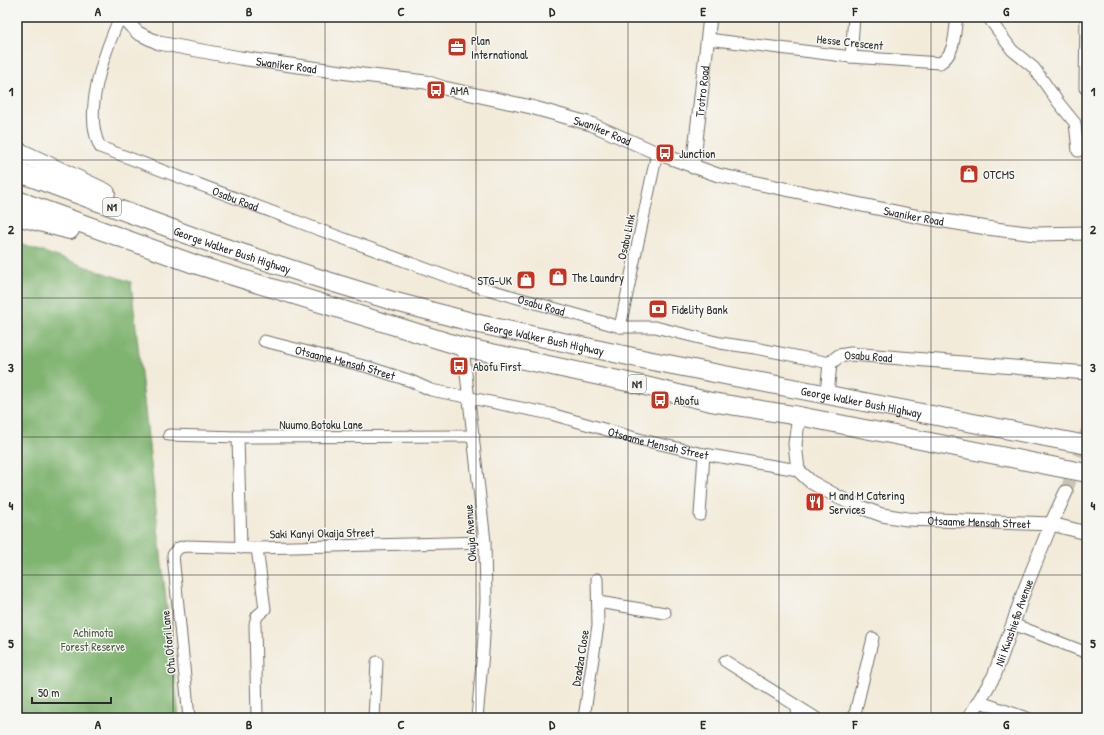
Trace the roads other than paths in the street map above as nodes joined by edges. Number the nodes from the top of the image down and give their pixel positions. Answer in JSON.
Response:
{"nodes":[{"id":1,"x":120,"y":17,"type":"edge"},
{"id":2,"x":124,"y":17,"type":"edge"},
{"id":3,"x":710,"y":17,"type":"edge"},
{"id":4,"x":854,"y":17,"type":"edge"},
{"id":5,"x":957,"y":17,"type":"edge"},
{"id":6,"x":988,"y":17,"type":"edge"},
{"id":7,"x":1086,"y":17,"type":"edge"},
{"id":8,"x":708,"y":39,"type":"junction"},
{"id":9,"x":852,"y":57,"type":"junction"},
{"id":10,"x":1085,"y":88,"type":"dead end"},
{"id":11,"x":17,"y":151,"type":"edge"},
{"id":12,"x":1078,"y":151,"type":"dead end"},
{"id":13,"x":657,"y":153,"type":"junction"},
{"id":14,"x":693,"y":167,"type":"junction"},
{"id":15,"x":17,"y":172,"type":"edge"},
{"id":16,"x":17,"y":200,"type":"edge"},
{"id":17,"x":17,"y":216,"type":"edge"},
{"id":18,"x":1087,"y":233,"type":"edge"},
{"id":19,"x":208,"y":242,"type":"junction"},
{"id":20,"x":194,"y":264,"type":"junction"},
{"id":21,"x":620,"y":327,"type":"junction"},
{"id":22,"x":264,"y":341,"type":"dead end"},
{"id":23,"x":463,"y":347,"type":"junction"},
{"id":24,"x":830,"y":363,"type":"junction"},
{"id":25,"x":1087,"y":373,"type":"edge"},
{"id":26,"x":827,"y":394,"type":"junction"},
{"id":27,"x":470,"y":398,"type":"junction"},
{"id":28,"x":799,"y":416,"type":"junction"},
{"id":29,"x":169,"y":435,"type":"dead end"},
{"id":30,"x":474,"y":436,"type":"junction"},
{"id":31,"x":238,"y":437,"type":"junction"},
{"id":32,"x":1087,"y":445,"type":"edge"},
{"id":33,"x":704,"y":454,"type":"junction"},
{"id":34,"x":798,"y":470,"type":"junction"},
{"id":35,"x":1087,"y":472,"type":"edge"},
{"id":36,"x":1066,"y":492,"type":"tunnel mouth"},
{"id":37,"x":700,"y":515,"type":"dead end"},
{"id":38,"x":1051,"y":524,"type":"junction"},
{"id":39,"x":1087,"y":534,"type":"edge"},
{"id":40,"x":485,"y":542,"type":"junction"},
{"id":41,"x":241,"y":548,"type":"junction"},
{"id":42,"x":257,"y":548,"type":"junction"},
{"id":43,"x":174,"y":564,"type":"joint"},
{"id":44,"x":597,"y":579,"type":"dead end"},
{"id":45,"x":598,"y":602,"type":"junction"},
{"id":46,"x":665,"y":613,"type":"dead end"},
{"id":47,"x":1013,"y":624,"type":"junction"},
{"id":48,"x":872,"y":638,"type":"dead end"},
{"id":49,"x":1087,"y":653,"type":"edge"},
{"id":50,"x":725,"y":661,"type":"dead end"},
{"id":51,"x":377,"y":662,"type":"dead end"},
{"id":52,"x":980,"y":702,"type":"junction"},
{"id":53,"x":797,"y":713,"type":"edge"},
{"id":54,"x":189,"y":718,"type":"edge"},
{"id":55,"x":257,"y":718,"type":"edge"},
{"id":56,"x":374,"y":718,"type":"edge"},
{"id":57,"x":477,"y":718,"type":"edge"},
{"id":58,"x":584,"y":718,"type":"edge"},
{"id":59,"x":816,"y":718,"type":"edge"},
{"id":60,"x":854,"y":718,"type":"edge"},
{"id":61,"x":969,"y":718,"type":"edge"},
{"id":62,"x":1027,"y":718,"type":"edge"}],
"edges":[{"from":1,"to":21,"type":"street","name":"Osabu Road"},
{"from":2,"to":13,"type":"street","name":"Swaniker Road"},
{"from":3,"to":8,"type":"street","name":"Trotro Road"},
{"from":4,"to":9,"type":"street"},
{"from":5,"to":9,"type":"street","name":"Hesse Crescent"},
{"from":6,"to":12,"type":"street"},
{"from":7,"to":10,"type":"street"},
{"from":8,"to":9,"type":"street","name":"Hesse Crescent"},
{"from":8,"to":14,"type":"street","name":"Trotro Road"},
{"from":11,"to":19,"type":"highway"},
{"from":13,"to":14,"type":"street","name":"Swaniker Road"},
{"from":13,"to":21,"type":"street","name":"Osabu Link"},
{"from":14,"to":18,"type":"street","name":"Swaniker Road"},
{"from":15,"to":19,"type":"highway","name":"George Walker Bush Highway","number":"N1"},
{"from":16,"to":20,"type":"highway","name":"George Walker Bush Highway","number":"N1"},
{"from":17,"to":20,"type":"highway"},
{"from":19,"to":26,"type":"highway","name":"George Walker Bush Highway","number":"N1"},
{"from":20,"to":23,"type":"highway","name":"George Walker Bush Highway","number":"N1"},
{"from":21,"to":24,"type":"street","name":"Osabu Road"},
{"from":22,"to":27,"type":"street","name":"Otsaame Mensah Street"},
{"from":23,"to":27,"type":"street","name":"Okuja Avenue"},
{"from":23,"to":28,"type":"highway","name":"George Walker Bush Highway","number":"N1"},
{"from":24,"to":25,"type":"street","name":"Osabu Road"},
{"from":24,"to":26,"type":"street"},
{"from":26,"to":32,"type":"highway","name":"George Walker Bush Highway","number":"N1"},
{"from":27,"to":30,"type":"street","name":"Okuja Avenue"},
{"from":27,"to":33,"type":"street","name":"Otsaame Mensah Street"},
{"from":28,"to":34,"type":"street"},
{"from":28,"to":35,"type":"highway","name":"George Walker Bush Highway","number":"N1"},
{"from":29,"to":31,"type":"street","name":"Nuumo Botoku Lane"},
{"from":30,"to":31,"type":"street","name":"Nuumo Botoku Lane"},
{"from":30,"to":40,"type":"street","name":"Okuja Avenue"},
{"from":31,"to":41,"type":"street"},
{"from":33,"to":34,"type":"street","name":"Otsaame Mensah Street"},
{"from":33,"to":37,"type":"street"},
{"from":34,"to":38,"type":"street","name":"Otsaame Mensah Street"},
{"from":36,"to":38,"type":"street","name":"Nii Kwashiefio Avenue"},
{"from":38,"to":39,"type":"street","name":"Otsaame Mensah Street"},
{"from":38,"to":47,"type":"street","name":"Nii Kwashiefio Avenue"},
{"from":40,"to":42,"type":"street","name":"Saki Kanyi Okaija Street"},
{"from":40,"to":57,"type":"street","name":"Okuja Avenue"},
{"from":41,"to":42,"type":"street","name":"Saki Kanyi Okaija Street"},
{"from":41,"to":43,"type":"street","name":"Saki Kanyi Okaija Street"},
{"from":42,"to":55,"type":"street"},
{"from":43,"to":54,"type":"street","name":"Otu Ofori Lane"},
{"from":44,"to":45,"type":"street","name":"Dzadza Close"},
{"from":45,"to":46,"type":"street"},
{"from":45,"to":58,"type":"street","name":"Dzadza Close"},
{"from":47,"to":49,"type":"street"},
{"from":47,"to":52,"type":"street","name":"Nii Kwashiefio Avenue"},
{"from":48,"to":60,"type":"street"},
{"from":50,"to":53,"type":"street"},
{"from":51,"to":56,"type":"street"},
{"from":52,"to":61,"type":"street","name":"Nii Kwashiefio Avenue"},
{"from":52,"to":62,"type":"street"},
{"from":53,"to":59,"type":"street"}]}
